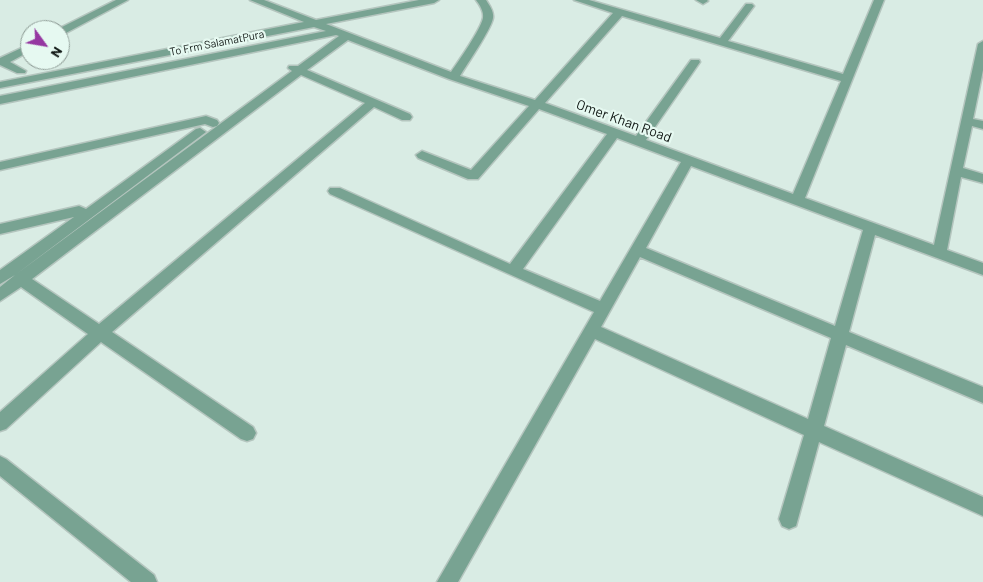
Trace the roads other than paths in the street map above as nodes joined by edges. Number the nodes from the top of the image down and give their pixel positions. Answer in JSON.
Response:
{"nodes":[{"id":1,"x":122,"y":0,"type":"edge"},
{"id":2,"x":255,"y":0,"type":"edge"},
{"id":3,"x":434,"y":0,"type":"edge"},
{"id":4,"x":579,"y":0,"type":"edge"},
{"id":5,"x":879,"y":0,"type":"edge"},
{"id":6,"x":485,"y":1,"type":"edge"},
{"id":7,"x":749,"y":6,"type":"dead end"},
{"id":8,"x":620,"y":12,"type":"junction"},
{"id":9,"x":318,"y":24,"type":"junction"},
{"id":10,"x":70,"y":27,"type":"edge"},
{"id":11,"x":341,"y":34,"type":"junction"},
{"id":12,"x":722,"y":42,"type":"junction"},
{"id":13,"x":983,"y":44,"type":"edge"},
{"id":14,"x":20,"y":52,"type":"edge"},
{"id":15,"x":1,"y":61,"type":"edge"},
{"id":16,"x":695,"y":62,"type":"dead end"},
{"id":17,"x":294,"y":68,"type":"junction"},
{"id":18,"x":20,"y":71,"type":"dead end"},
{"id":19,"x":454,"y":77,"type":"junction"},
{"id":20,"x":846,"y":79,"type":"junction"},
{"id":21,"x":980,"y":80,"type":"edge"},
{"id":22,"x":0,"y":85,"type":"edge"},
{"id":23,"x":0,"y":100,"type":"edge"},
{"id":24,"x":372,"y":103,"type":"junction"},
{"id":25,"x":536,"y":104,"type":"junction"},
{"id":26,"x":406,"y":117,"type":"dead end"},
{"id":27,"x":968,"y":121,"type":"junction"},
{"id":28,"x":213,"y":123,"type":"junction"},
{"id":29,"x":983,"y":125,"type":"edge"},
{"id":30,"x":614,"y":134,"type":"junction"},
{"id":31,"x":638,"y":142,"type":"junction"},
{"id":32,"x":422,"y":154,"type":"dead end"},
{"id":33,"x":688,"y":161,"type":"junction"},
{"id":34,"x":0,"y":166,"type":"edge"},
{"id":35,"x":957,"y":171,"type":"junction"},
{"id":36,"x":983,"y":179,"type":"edge"},
{"id":37,"x":335,"y":191,"type":"dead end"},
{"id":38,"x":797,"y":201,"type":"junction"},
{"id":39,"x":86,"y":215,"type":"junction"},
{"id":40,"x":870,"y":228,"type":"junction"},
{"id":41,"x":0,"y":229,"type":"edge"},
{"id":42,"x":637,"y":250,"type":"junction"},
{"id":43,"x":939,"y":253,"type":"junction"},
{"id":44,"x":983,"y":269,"type":"edge"},
{"id":45,"x":513,"y":272,"type":"junction"},
{"id":46,"x":0,"y":278,"type":"edge"},
{"id":47,"x":20,"y":279,"type":"junction"},
{"id":48,"x":0,"y":294,"type":"edge"},
{"id":49,"x":603,"y":309,"type":"junction"},
{"id":50,"x":591,"y":330,"type":"junction"},
{"id":51,"x":100,"y":333,"type":"junction"},
{"id":52,"x":840,"y":335,"type":"junction"},
{"id":53,"x":983,"y":395,"type":"edge"},
{"id":54,"x":0,"y":423,"type":"edge"},
{"id":55,"x":814,"y":431,"type":"junction"},
{"id":56,"x":247,"y":433,"type":"dead end"},
{"id":57,"x":0,"y":465,"type":"edge"},
{"id":58,"x":983,"y":507,"type":"edge"},
{"id":59,"x":789,"y":519,"type":"dead end"},
{"id":60,"x":147,"y":582,"type":"edge"},
{"id":61,"x":446,"y":582,"type":"edge"}],
"edges":[{"from":1,"to":10,"type":"street"},
{"from":2,"to":9,"type":"street","name":"Omer Khan Road"},
{"from":3,"to":9,"type":"street","name":"To Frm SalamatPura"},
{"from":4,"to":8,"type":"street"},
{"from":5,"to":20,"type":"street"},
{"from":6,"to":19,"type":"street"},
{"from":7,"to":12,"type":"street"},
{"from":8,"to":12,"type":"street"},
{"from":8,"to":25,"type":"street"},
{"from":9,"to":11,"type":"street","name":"Omer Khan Road"},
{"from":9,"to":22,"type":"street","name":"To Frm SalamatPura"},
{"from":11,"to":17,"type":"street"},
{"from":11,"to":19,"type":"street","name":"Omer Khan Road"},
{"from":11,"to":23,"type":"street"},
{"from":12,"to":20,"type":"street"},
{"from":13,"to":21,"type":"street"},
{"from":14,"to":15,"type":"street"},
{"from":15,"to":18,"type":"street"},
{"from":16,"to":31,"type":"street"},
{"from":17,"to":24,"type":"street"},
{"from":17,"to":28,"type":"street"},
{"from":17,"to":47,"type":"street"},
{"from":19,"to":25,"type":"street","name":"Omer Khan Road"},
{"from":20,"to":38,"type":"street"},
{"from":21,"to":27,"type":"street"},
{"from":24,"to":26,"type":"street"},
{"from":24,"to":51,"type":"street"},
{"from":25,"to":30,"type":"street","name":"Omer Khan Road"},
{"from":25,"to":32,"type":"street"},
{"from":27,"to":29,"type":"street"},
{"from":27,"to":35,"type":"street"},
{"from":28,"to":34,"type":"street"},
{"from":28,"to":39,"type":"street"},
{"from":30,"to":31,"type":"street","name":"Omer Khan Road"},
{"from":30,"to":45,"type":"street"},
{"from":31,"to":33,"type":"street","name":"Omer Khan Road"},
{"from":33,"to":38,"type":"street","name":"Omer Khan Road"},
{"from":33,"to":42,"type":"street"},
{"from":35,"to":36,"type":"street"},
{"from":35,"to":43,"type":"street"},
{"from":37,"to":45,"type":"street"},
{"from":38,"to":40,"type":"street","name":"Omer Khan Road"},
{"from":39,"to":41,"type":"street"},
{"from":39,"to":46,"type":"street"},
{"from":40,"to":43,"type":"street","name":"Omer Khan Road"},
{"from":40,"to":52,"type":"street"},
{"from":42,"to":49,"type":"street"},
{"from":42,"to":52,"type":"street"},
{"from":43,"to":44,"type":"street","name":"Omer Khan Road"},
{"from":45,"to":49,"type":"street"},
{"from":47,"to":48,"type":"street"},
{"from":47,"to":51,"type":"street"},
{"from":49,"to":50,"type":"street"},
{"from":50,"to":55,"type":"street"},
{"from":50,"to":61,"type":"street"},
{"from":51,"to":54,"type":"street"},
{"from":51,"to":56,"type":"street"},
{"from":52,"to":53,"type":"street"},
{"from":52,"to":55,"type":"street"},
{"from":55,"to":58,"type":"street"},
{"from":55,"to":59,"type":"street"},
{"from":57,"to":60,"type":"street"}]}
